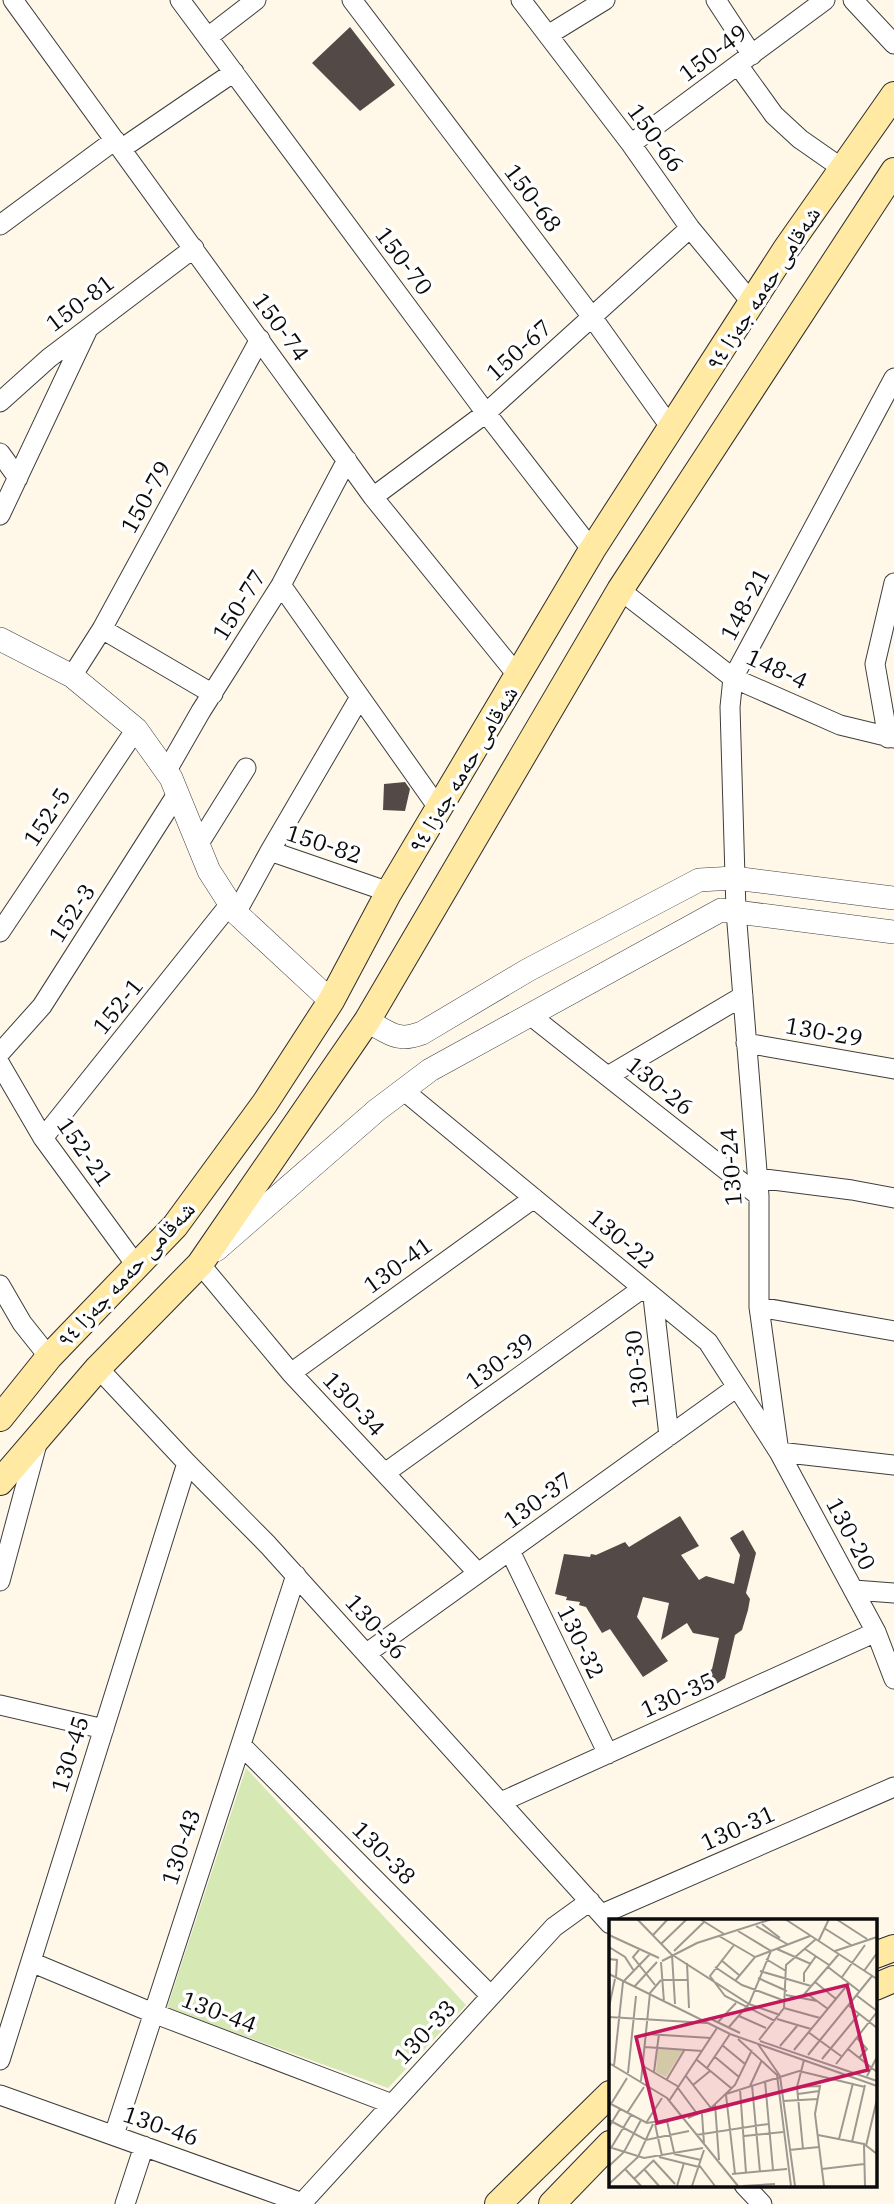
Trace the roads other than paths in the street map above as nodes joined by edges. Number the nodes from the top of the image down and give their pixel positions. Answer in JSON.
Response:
{"nodes":[{"id":1,"x":13,"y":0,"type":"edge"},
{"id":2,"x":180,"y":0,"type":"edge"},
{"id":3,"x":257,"y":0,"type":"edge"},
{"id":4,"x":352,"y":0,"type":"edge"},
{"id":5,"x":521,"y":0,"type":"edge"},
{"id":6,"x":605,"y":0,"type":"edge"},
{"id":7,"x":716,"y":0,"type":"edge"},
{"id":8,"x":825,"y":0,"type":"edge"},
{"id":9,"x":853,"y":0,"type":"edge"},
{"id":10,"x":548,"y":35,"type":"junction"},
{"id":11,"x":208,"y":37,"type":"junction"},
{"id":12,"x":894,"y":44,"type":"edge"},
{"id":13,"x":745,"y":60,"type":"junction"},
{"id":14,"x":234,"y":72,"type":"junction"},
{"id":15,"x":894,"y":95,"type":"edge"},
{"id":16,"x":118,"y":144,"type":"junction"},
{"id":17,"x":631,"y":144,"type":"junction"},
{"id":18,"x":843,"y":169,"type":"junction"},
{"id":19,"x":894,"y":171,"type":"edge"},
{"id":20,"x":1,"y":222,"type":"edge"},
{"id":21,"x":690,"y":228,"type":"junction"},
{"id":22,"x":194,"y":248,"type":"junction"},
{"id":23,"x":752,"y":303,"type":"junction"},
{"id":24,"x":592,"y":317,"type":"junction"},
{"id":25,"x":89,"y":327,"type":"junction"},
{"id":26,"x":260,"y":339,"type":"junction"},
{"id":27,"x":894,"y":378,"type":"edge"},
{"id":28,"x":0,"y":402,"type":"edge"},
{"id":29,"x":486,"y":413,"type":"junction"},
{"id":30,"x":671,"y":428,"type":"junction"},
{"id":31,"x":0,"y":453,"type":"edge"},
{"id":32,"x":347,"y":460,"type":"junction"},
{"id":33,"x":18,"y":478,"type":"junction"},
{"id":34,"x":373,"y":497,"type":"junction"},
{"id":35,"x":0,"y":515,"type":"edge"},
{"id":36,"x":592,"y":550,"type":"junction"},
{"id":37,"x":894,"y":583,"type":"edge"},
{"id":38,"x":281,"y":585,"type":"junction"},
{"id":39,"x":620,"y":590,"type":"junction"},
{"id":40,"x":102,"y":629,"type":"junction"},
{"id":41,"x":3,"y":646,"type":"edge"},
{"id":42,"x":518,"y":676,"type":"junction"},
{"id":43,"x":72,"y":677,"type":"junction"},
{"id":44,"x":733,"y":678,"type":"junction"},
{"id":45,"x":213,"y":694,"type":"junction"},
{"id":46,"x":360,"y":697,"type":"junction"},
{"id":47,"x":136,"y":729,"type":"junction"},
{"id":48,"x":485,"y":733,"type":"junction"},
{"id":49,"x":891,"y":738,"type":"edge"},
{"id":50,"x":521,"y":757,"type":"junction"},
{"id":51,"x":246,"y":768,"type":"dead end"},
{"id":52,"x":166,"y":772,"type":"junction"},
{"id":53,"x":177,"y":794,"type":"junction"},
{"id":54,"x":439,"y":809,"type":"junction"},
{"id":55,"x":198,"y":845,"type":"junction"},
{"id":56,"x":270,"y":850,"type":"junction"},
{"id":57,"x":734,"y":878,"type":"junction"},
{"id":58,"x":389,"y":892,"type":"junction"},
{"id":59,"x":894,"y":898,"type":"edge"},
{"id":60,"x":233,"y":909,"type":"junction"},
{"id":61,"x":736,"y":911,"type":"junction"},
{"id":62,"x":0,"y":932,"type":"edge"},
{"id":63,"x":894,"y":932,"type":"edge"},
{"id":64,"x":743,"y":996,"type":"junction"},
{"id":65,"x":331,"y":1001,"type":"junction"},
{"id":66,"x":530,"y":1015,"type":"junction"},
{"id":67,"x":367,"y":1021,"type":"junction"},
{"id":68,"x":746,"y":1043,"type":"junction"},
{"id":69,"x":0,"y":1053,"type":"edge"},
{"id":70,"x":0,"y":1064,"type":"edge"},
{"id":71,"x":894,"y":1069,"type":"edge"},
{"id":72,"x":608,"y":1076,"type":"junction"},
{"id":73,"x":403,"y":1090,"type":"junction"},
{"id":74,"x":43,"y":1138,"type":"junction"},
{"id":75,"x":758,"y":1187,"type":"junction"},
{"id":76,"x":534,"y":1198,"type":"junction"},
{"id":77,"x":894,"y":1198,"type":"edge"},
{"id":78,"x":200,"y":1264,"type":"junction"},
{"id":79,"x":136,"y":1265,"type":"junction"},
{"id":80,"x":0,"y":1285,"type":"edge"},
{"id":81,"x":648,"y":1292,"type":"junction"},
{"id":82,"x":759,"y":1307,"type":"junction"},
{"id":83,"x":894,"y":1331,"type":"edge"},
{"id":84,"x":48,"y":1357,"type":"junction"},
{"id":85,"x":98,"y":1368,"type":"junction"},
{"id":86,"x":291,"y":1373,"type":"junction"},
{"id":87,"x":737,"y":1387,"type":"junction"},
{"id":88,"x":0,"y":1418,"type":"edge"},
{"id":89,"x":40,"y":1435,"type":"junction"},
{"id":90,"x":669,"y":1436,"type":"junction"},
{"id":91,"x":779,"y":1452,"type":"junction"},
{"id":92,"x":187,"y":1464,"type":"junction"},
{"id":93,"x":894,"y":1465,"type":"edge"},
{"id":94,"x":385,"y":1473,"type":"junction"},
{"id":95,"x":0,"y":1482,"type":"edge"},
{"id":96,"x":510,"y":1551,"type":"junction"},
{"id":97,"x":478,"y":1573,"type":"junction"},
{"id":98,"x":296,"y":1575,"type":"junction"},
{"id":99,"x":0,"y":1581,"type":"edge"},
{"id":100,"x":854,"y":1590,"type":"junction"},
{"id":101,"x":894,"y":1593,"type":"edge"},
{"id":102,"x":876,"y":1632,"type":"junction"},
{"id":103,"x":367,"y":1653,"type":"junction"},
{"id":104,"x":894,"y":1679,"type":"edge"},
{"id":105,"x":0,"y":1705,"type":"edge"},
{"id":106,"x":104,"y":1729,"type":"junction"},
{"id":107,"x":241,"y":1745,"type":"junction"},
{"id":108,"x":608,"y":1754,"type":"junction"},
{"id":109,"x":894,"y":1787,"type":"edge"},
{"id":110,"x":501,"y":1802,"type":"junction"},
{"id":111,"x":601,"y":1913,"type":"edge"},
{"id":112,"x":894,"y":1948,"type":"edge"},
{"id":113,"x":876,"y":1955,"type":"edge"},
{"id":114,"x":31,"y":1962,"type":"junction"},
{"id":115,"x":894,"y":1979,"type":"edge"},
{"id":116,"x":876,"y":1987,"type":"edge"},
{"id":117,"x":491,"y":1996,"type":"junction"},
{"id":118,"x":153,"y":2013,"type":"junction"},
{"id":119,"x":0,"y":2060,"type":"edge"},
{"id":120,"x":0,"y":2095,"type":"edge"},
{"id":121,"x":609,"y":2096,"type":"edge"},
{"id":122,"x":392,"y":2104,"type":"junction"},
{"id":123,"x":114,"y":2135,"type":"junction"},
{"id":124,"x":144,"y":2146,"type":"junction"},
{"id":125,"x":609,"y":2146,"type":"edge"},
{"id":126,"x":745,"y":2186,"type":"edge"},
{"id":127,"x":509,"y":2200,"type":"edge"},
{"id":128,"x":304,"y":2203,"type":"edge"},
{"id":129,"x":125,"y":2204,"type":"edge"},
{"id":130,"x":552,"y":2204,"type":"edge"},
{"id":131,"x":762,"y":2204,"type":"edge"}],
"edges":[{"from":1,"to":16,"type":"street","name":"150-74"},
{"from":2,"to":11,"type":"street","name":"150-70"},
{"from":3,"to":11,"type":"street"},
{"from":4,"to":24,"type":"street","name":"150-68"},
{"from":5,"to":10,"type":"street","name":"150-66"},
{"from":6,"to":10,"type":"street"},
{"from":7,"to":13,"type":"street"},
{"from":8,"to":13,"type":"street","name":"150-49"},
{"from":9,"to":12,"type":"street"},
{"from":10,"to":17,"type":"street","name":"150-66"},
{"from":11,"to":14,"type":"street","name":"150-70"},
{"from":13,"to":17,"type":"street","name":"150-49"},
{"from":13,"to":18,"type":"street"},
{"from":14,"to":16,"type":"street"},
{"from":14,"to":29,"type":"street","name":"150-70"},
{"from":15,"to":18,"type":"main road","name":"شەقامی حەمە جەزا ٩٤"},
{"from":16,"to":20,"type":"street"},
{"from":16,"to":22,"type":"street","name":"150-74"},
{"from":17,"to":21,"type":"street","name":"150-66"},
{"from":18,"to":23,"type":"main road","name":"شەقامی حەمە جەزا ٩٤"},
{"from":19,"to":39,"type":"main road","name":"شەقامی حەمە جەزا ٩٤"},
{"from":21,"to":23,"type":"street","name":"150-66"},
{"from":21,"to":24,"type":"street","name":"150-67"},
{"from":22,"to":25,"type":"street","name":"150-81"},
{"from":22,"to":26,"type":"street","name":"150-74"},
{"from":23,"to":30,"type":"main road","name":"شەقامی حەمە جەزا ٩٤"},
{"from":24,"to":29,"type":"street","name":"150-67"},
{"from":24,"to":30,"type":"street","name":"150-68"},
{"from":25,"to":28,"type":"street","name":"150-81"},
{"from":25,"to":33,"type":"street"},
{"from":26,"to":32,"type":"street","name":"150-74"},
{"from":26,"to":40,"type":"street","name":"150-79"},
{"from":27,"to":44,"type":"street","name":"148-21"},
{"from":29,"to":34,"type":"street","name":"150-67"},
{"from":29,"to":36,"type":"street","name":"150-70"},
{"from":30,"to":36,"type":"main road","name":"شەقامی حەمە جەزا ٩٤"},
{"from":31,"to":33,"type":"street"},
{"from":32,"to":34,"type":"street","name":"150-74"},
{"from":32,"to":38,"type":"street","name":"150-77"},
{"from":33,"to":35,"type":"street"},
{"from":34,"to":42,"type":"street","name":"150-74"},
{"from":36,"to":42,"type":"main road","name":"شەقامی حەمە جەزا ٩٤"},
{"from":37,"to":49,"type":"street"},
{"from":38,"to":45,"type":"street","name":"150-77"},
{"from":38,"to":46,"type":"street"},
{"from":39,"to":44,"type":"street","name":"148-4"},
{"from":39,"to":50,"type":"main road","name":"شەقامی حەمە جەزا ٩٤"},
{"from":40,"to":43,"type":"street","name":"150-79"},
{"from":40,"to":45,"type":"street"},
{"from":41,"to":43,"type":"street"},
{"from":42,"to":48,"type":"main road","name":"شەقامی حەمە جەزا ٩٤"},
{"from":43,"to":47,"type":"street"},
{"from":44,"to":49,"type":"street","name":"148-4"},
{"from":44,"to":57,"type":"street","name":"148-21"},
{"from":45,"to":52,"type":"street","name":"150-77"},
{"from":46,"to":54,"type":"street"},
{"from":46,"to":56,"type":"street"},
{"from":47,"to":52,"type":"street"},
{"from":47,"to":62,"type":"street","name":"152-5"},
{"from":48,"to":50,"type":"main road"},
{"from":48,"to":54,"type":"main road","name":"شەقامی حەمە جەزا ٩٤"},
{"from":50,"to":67,"type":"main road","name":"شەقامی حەمە جەزا ٩٤"},
{"from":51,"to":55,"type":"street"},
{"from":52,"to":53,"type":"street"},
{"from":53,"to":55,"type":"street"},
{"from":53,"to":69,"type":"street","name":"152-3"},
{"from":54,"to":58,"type":"main road","name":"شەقامی حەمە جەزا ٩٤"},
{"from":55,"to":60,"type":"street"},
{"from":56,"to":58,"type":"street","name":"150-82"},
{"from":56,"to":60,"type":"street","name":"150-82"},
{"from":57,"to":59,"type":"street"},
{"from":57,"to":61,"type":"street","name":"130-24"},
{"from":57,"to":67,"type":"street"},
{"from":58,"to":65,"type":"main road","name":"شەقامی حەمە جەزا ٩٤"},
{"from":60,"to":65,"type":"street"},
{"from":60,"to":74,"type":"street","name":"152-1"},
{"from":61,"to":63,"type":"street"},
{"from":61,"to":64,"type":"street","name":"130-24"},
{"from":61,"to":66,"type":"street"},
{"from":64,"to":68,"type":"street","name":"130-24"},
{"from":64,"to":72,"type":"street"},
{"from":65,"to":79,"type":"main road","name":"شەقامی حەمە جەزا ٩٤"},
{"from":66,"to":72,"type":"street","name":"130-26"},
{"from":66,"to":73,"type":"street"},
{"from":67,"to":78,"type":"main road","name":"شەقامی حەمە جەزا ٩٤"},
{"from":68,"to":71,"type":"street","name":"130-29"},
{"from":68,"to":75,"type":"street","name":"130-24"},
{"from":70,"to":74,"type":"street","name":"152-21"},
{"from":72,"to":75,"type":"street","name":"130-26"},
{"from":73,"to":76,"type":"street","name":"130-22"},
{"from":73,"to":78,"type":"street"},
{"from":74,"to":79,"type":"street","name":"152-21"},
{"from":75,"to":77,"type":"street"},
{"from":75,"to":82,"type":"street","name":"130-24"},
{"from":76,"to":81,"type":"street","name":"130-22"},
{"from":76,"to":86,"type":"street","name":"130-41"},
{"from":78,"to":85,"type":"main road","name":"شەقامی حەمە جەزا ٩٤"},
{"from":78,"to":86,"type":"street","name":"130-34"},
{"from":79,"to":84,"type":"main road","name":"شەقامی حەمە جەزا ٩٤"},
{"from":80,"to":84,"type":"street"},
{"from":81,"to":87,"type":"street","name":"130-22"},
{"from":81,"to":90,"type":"street","name":"130-30"},
{"from":81,"to":94,"type":"street","name":"130-39"},
{"from":82,"to":83,"type":"street"},
{"from":82,"to":91,"type":"street","name":"130-24"},
{"from":84,"to":88,"type":"main road","name":"شەقامی حەمە جەزا ٩٤"},
{"from":85,"to":89,"type":"main road","name":"شەقامی حەمە جەزا ٩٤"},
{"from":85,"to":92,"type":"street","name":"130-36"},
{"from":86,"to":94,"type":"street","name":"130-34"},
{"from":87,"to":90,"type":"street","name":"130-37"},
{"from":87,"to":91,"type":"street","name":"130-22"},
{"from":89,"to":95,"type":"main road","name":"شەقامی حەمە جەزا ٩٤"},
{"from":89,"to":99,"type":"street"},
{"from":90,"to":96,"type":"street","name":"130-37"},
{"from":91,"to":93,"type":"street"},
{"from":91,"to":100,"type":"street","name":"130-20"},
{"from":92,"to":98,"type":"street","name":"130-36"},
{"from":92,"to":106,"type":"street","name":"130-45"},
{"from":94,"to":97,"type":"street","name":"130-34"},
{"from":96,"to":97,"type":"street","name":"130-37"},
{"from":96,"to":108,"type":"street","name":"130-32"},
{"from":97,"to":103,"type":"street","name":"130-37"},
{"from":98,"to":103,"type":"street","name":"130-36"},
{"from":98,"to":107,"type":"street","name":"130-43"},
{"from":100,"to":101,"type":"street"},
{"from":100,"to":102,"type":"street","name":"130-20"},
{"from":102,"to":104,"type":"street","name":"130-20"},
{"from":102,"to":108,"type":"street","name":"130-35"},
{"from":103,"to":110,"type":"street","name":"130-36"},
{"from":105,"to":106,"type":"street"},
{"from":106,"to":114,"type":"street","name":"130-45"},
{"from":107,"to":117,"type":"street","name":"130-38"},
{"from":107,"to":118,"type":"street","name":"130-43"},
{"from":108,"to":110,"type":"street","name":"130-35"},
{"from":109,"to":111,"type":"street","name":"130-31"},
{"from":110,"to":111,"type":"street","name":"130-36"},
{"from":111,"to":117,"type":"street","name":"130-33"},
{"from":112,"to":113,"type":"main road"},
{"from":114,"to":118,"type":"street","name":"130-44"},
{"from":114,"to":119,"type":"street","name":"130-45"},
{"from":115,"to":116,"type":"main road"},
{"from":117,"to":122,"type":"street","name":"130-33"},
{"from":118,"to":122,"type":"street","name":"130-44"},
{"from":118,"to":123,"type":"street","name":"130-43"},
{"from":120,"to":123,"type":"street","name":"130-46"},
{"from":121,"to":127,"type":"main road"},
{"from":122,"to":128,"type":"street","name":"130-33"},
{"from":123,"to":124,"type":"street","name":"130-46"},
{"from":124,"to":128,"type":"street","name":"130-46"},
{"from":124,"to":129,"type":"street"},
{"from":125,"to":130,"type":"main road"},
{"from":126,"to":131,"type":"street"}]}
